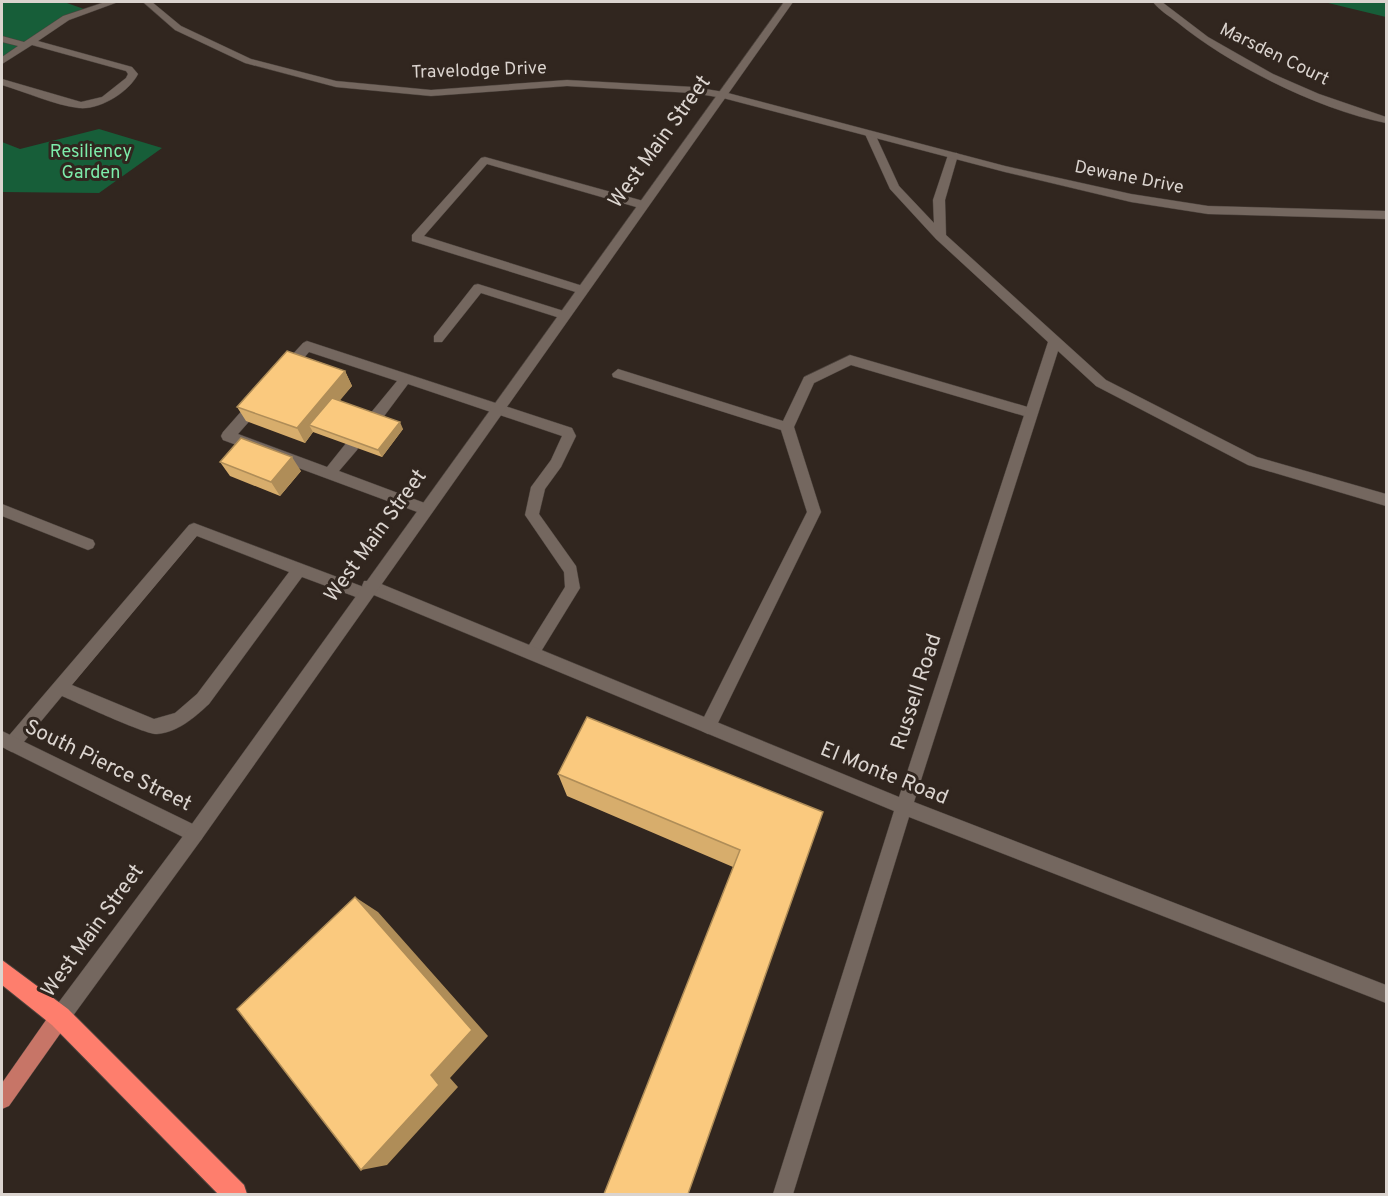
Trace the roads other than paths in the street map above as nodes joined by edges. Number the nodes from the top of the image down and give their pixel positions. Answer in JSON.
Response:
{"nodes":[{"id":1,"x":113,"y":2,"type":"edge"},
{"id":2,"x":147,"y":2,"type":"edge"},
{"id":3,"x":788,"y":2,"type":"edge"},
{"id":4,"x":1157,"y":2,"type":"edge"},
{"id":5,"x":2,"y":39,"type":"edge"},
{"id":6,"x":28,"y":43,"type":"junction"},
{"id":7,"x":2,"y":62,"type":"edge"},
{"id":8,"x":2,"y":82,"type":"edge"},
{"id":9,"x":724,"y":95,"type":"junction"},
{"id":10,"x":1386,"y":120,"type":"edge"},
{"id":11,"x":870,"y":134,"type":"junction"},
{"id":12,"x":953,"y":155,"type":"junction"},
{"id":13,"x":643,"y":205,"type":"junction"},
{"id":14,"x":1386,"y":215,"type":"edge"},
{"id":15,"x":940,"y":236,"type":"junction"},
{"id":16,"x":582,"y":290,"type":"junction"},
{"id":17,"x":563,"y":315,"type":"junction"},
{"id":18,"x":438,"y":339,"type":"dead end"},
{"id":19,"x":1054,"y":342,"type":"junction"},
{"id":20,"x":618,"y":374,"type":"dead end"},
{"id":21,"x":278,"y":379,"type":"edge"},
{"id":22,"x":405,"y":379,"type":"junction"},
{"id":23,"x":264,"y":395,"type":"edge"},
{"id":24,"x":496,"y":410,"type":"junction"},
{"id":25,"x":1031,"y":413,"type":"junction"},
{"id":26,"x":374,"y":419,"type":"edge"},
{"id":27,"x":787,"y":427,"type":"junction"},
{"id":28,"x":352,"y":446,"type":"edge"},
{"id":29,"x":329,"y":474,"type":"junction"},
{"id":30,"x":1386,"y":500,"type":"edge"},
{"id":31,"x":425,"y":509,"type":"junction"},
{"id":32,"x":2,"y":510,"type":"edge"},
{"id":33,"x":87,"y":544,"type":"dead end"},
{"id":34,"x":299,"y":569,"type":"junction"},
{"id":35,"x":366,"y":590,"type":"junction"},
{"id":36,"x":532,"y":653,"type":"junction"},
{"id":37,"x":60,"y":688,"type":"junction"},
{"id":38,"x":708,"y":726,"type":"junction"},
{"id":39,"x":7,"y":742,"type":"edge"},
{"id":40,"x":904,"y":807,"type":"junction"},
{"id":41,"x":195,"y":834,"type":"junction"},
{"id":42,"x":2,"y":971,"type":"edge"},
{"id":43,"x":1386,"y":994,"type":"edge"},
{"id":44,"x":60,"y":1017,"type":"junction"},
{"id":45,"x":2,"y":1099,"type":"edge"},
{"id":46,"x":235,"y":1194,"type":"edge"},
{"id":47,"x":783,"y":1194,"type":"edge"}],
"edges":[{"from":1,"to":6,"type":"street"},
{"from":2,"to":9,"type":"street","name":"Travelodge Drive"},
{"from":3,"to":9,"type":"street","name":"West Main Street"},
{"from":4,"to":10,"type":"street","name":"Marsden Court"},
{"from":5,"to":6,"type":"street"},
{"from":6,"to":7,"type":"street"},
{"from":6,"to":8,"type":"street"},
{"from":9,"to":11,"type":"street","name":"Travelodge Drive"},
{"from":9,"to":13,"type":"street","name":"West Main Street"},
{"from":11,"to":12,"type":"street","name":"Dewane Drive"},
{"from":11,"to":15,"type":"street"},
{"from":12,"to":14,"type":"street","name":"Dewane Drive"},
{"from":12,"to":15,"type":"street"},
{"from":13,"to":16,"type":"street","name":"West Main Street"},
{"from":13,"to":16,"type":"street"},
{"from":15,"to":19,"type":"street"},
{"from":16,"to":17,"type":"street","name":"West Main Street"},
{"from":17,"to":18,"type":"street"},
{"from":17,"to":24,"type":"street","name":"West Main Street"},
{"from":19,"to":25,"type":"street","name":"Russell Road"},
{"from":19,"to":30,"type":"street"},
{"from":20,"to":27,"type":"street"},
{"from":21,"to":22,"type":"street"},
{"from":22,"to":24,"type":"street"},
{"from":22,"to":26,"type":"street"},
{"from":23,"to":29,"type":"street"},
{"from":24,"to":31,"type":"street","name":"West Main Street"},
{"from":24,"to":36,"type":"street"},
{"from":25,"to":27,"type":"street"},
{"from":25,"to":40,"type":"street","name":"Russell Road"},
{"from":27,"to":38,"type":"street"},
{"from":28,"to":29,"type":"street"},
{"from":29,"to":31,"type":"street"},
{"from":31,"to":35,"type":"street","name":"West Main Street"},
{"from":32,"to":33,"type":"street"},
{"from":34,"to":35,"type":"street","name":"El Monte Road"},
{"from":34,"to":37,"type":"street","name":"El Monte Road"},
{"from":34,"to":37,"type":"street"},
{"from":35,"to":36,"type":"street","name":"El Monte Road"},
{"from":35,"to":41,"type":"street","name":"West Main Street"},
{"from":36,"to":38,"type":"street","name":"El Monte Road"},
{"from":37,"to":39,"type":"street"},
{"from":38,"to":40,"type":"street","name":"El Monte Road"},
{"from":39,"to":41,"type":"street","name":"South Pierce Street"},
{"from":40,"to":43,"type":"street","name":"El Monte Road"},
{"from":40,"to":47,"type":"street","name":"Russell Road"},
{"from":41,"to":44,"type":"street","name":"West Main Street"},
{"from":42,"to":44,"type":"highway"},
{"from":44,"to":45,"type":"main road","name":"West Main Street"},
{"from":44,"to":46,"type":"highway"}]}
